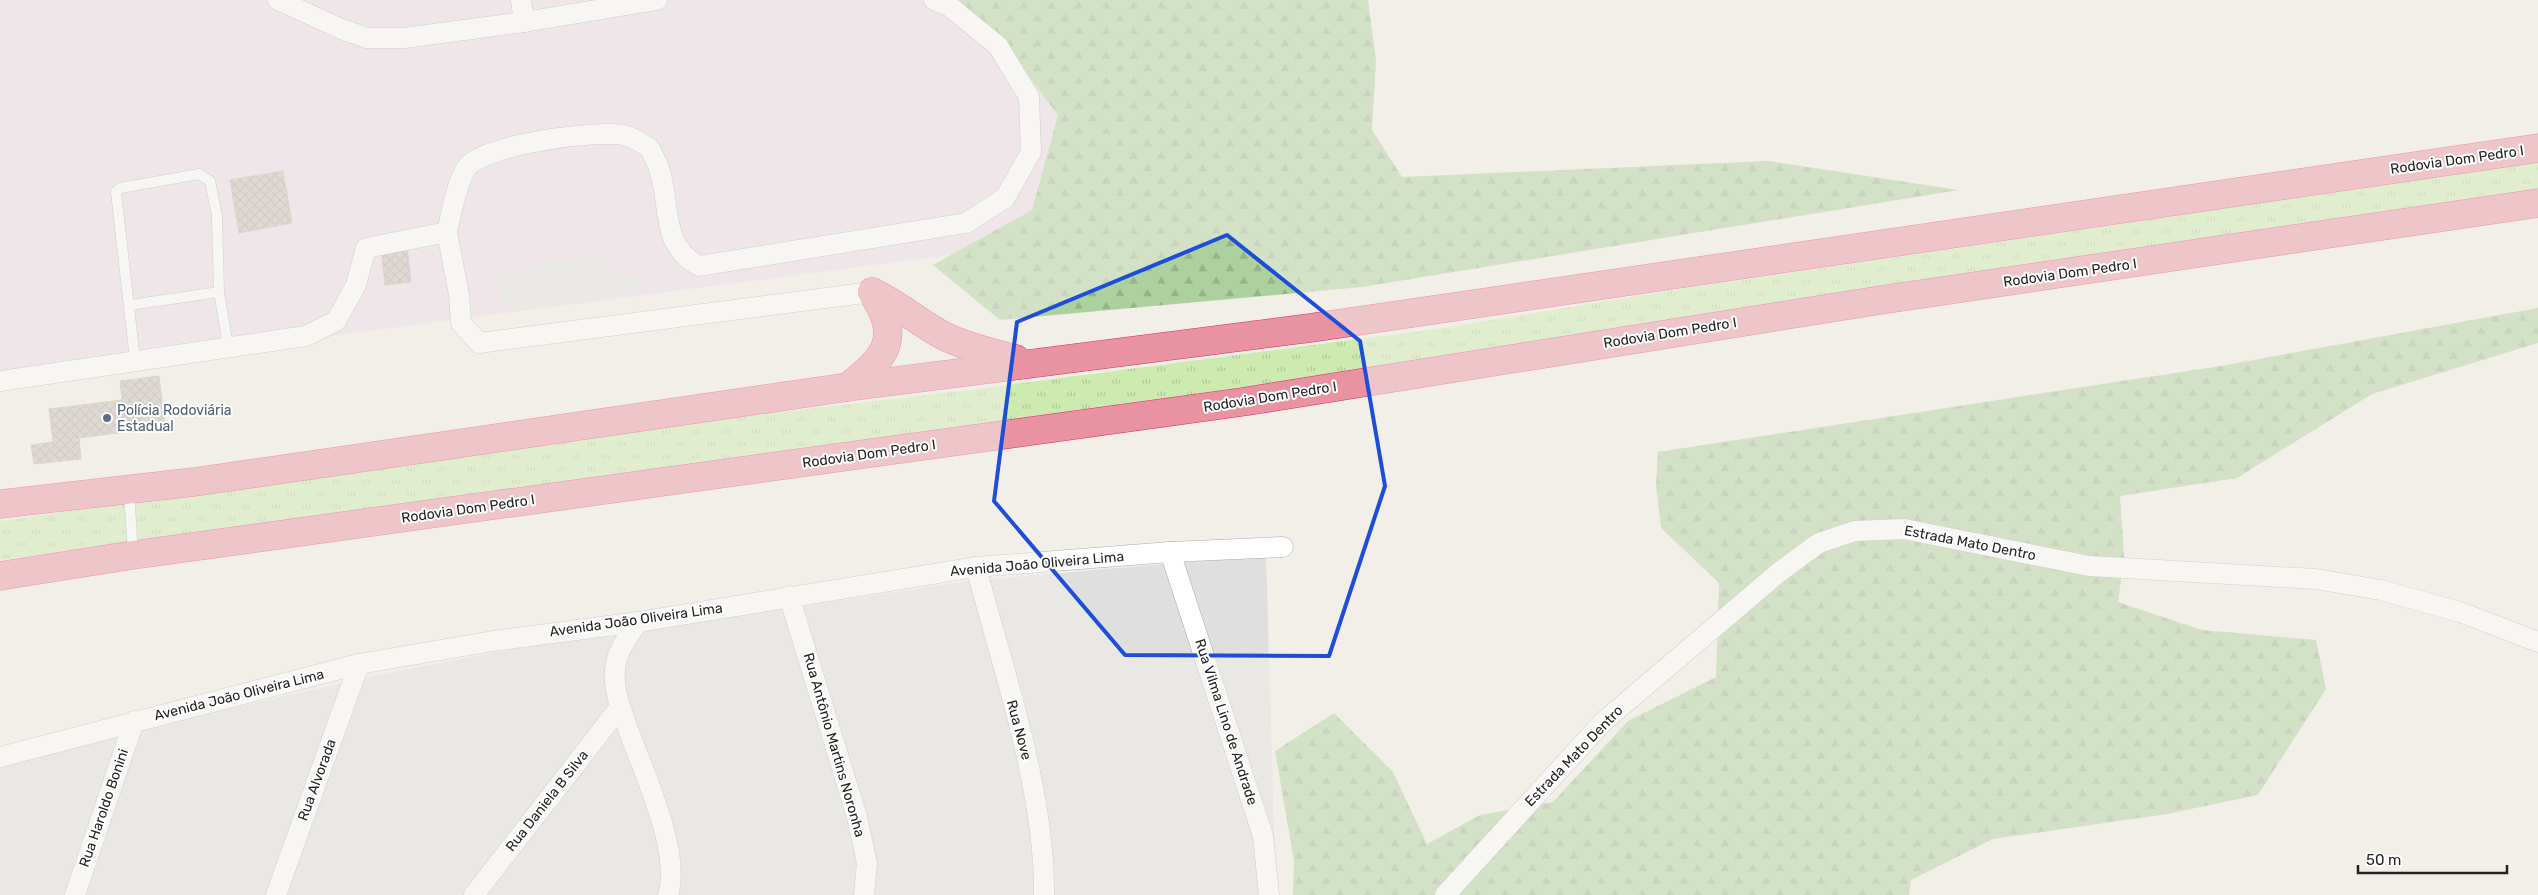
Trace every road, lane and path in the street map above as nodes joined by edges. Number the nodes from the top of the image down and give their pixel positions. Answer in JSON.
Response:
{"nodes":[{"id":1,"x":278,"y":0,"type":"edge"},
{"id":2,"x":521,"y":0,"type":"edge"},
{"id":3,"x":657,"y":0,"type":"edge"},
{"id":4,"x":934,"y":0,"type":"edge"},
{"id":5,"x":524,"y":22,"type":"junction"},
{"id":6,"x":2538,"y":148,"type":"edge"},
{"id":7,"x":2538,"y":203,"type":"edge"},
{"id":8,"x":447,"y":232,"type":"junction"},
{"id":9,"x":219,"y":292,"type":"junction"},
{"id":10,"x":872,"y":292,"type":"junction"},
{"id":11,"x":130,"y":306,"type":"junction"},
{"id":12,"x":228,"y":346,"type":"junction"},
{"id":13,"x":135,"y":360,"type":"junction"},
{"id":14,"x":1030,"y":363,"type":"junction"},
{"id":15,"x":0,"y":381,"type":"edge"},
{"id":16,"x":848,"y":387,"type":"junction"},
{"id":17,"x":128,"y":490,"type":"junction"},
{"id":18,"x":0,"y":504,"type":"edge"},
{"id":19,"x":1283,"y":547,"type":"dead end"},
{"id":20,"x":1170,"y":552,"type":"junction"},
{"id":21,"x":133,"y":555,"type":"junction"},
{"id":22,"x":976,"y":568,"type":"junction"},
{"id":23,"x":0,"y":576,"type":"edge"},
{"id":24,"x":790,"y":596,"type":"junction"},
{"id":25,"x":638,"y":622,"type":"junction"},
{"id":26,"x":2538,"y":642,"type":"edge"},
{"id":27,"x":359,"y":664,"type":"junction"},
{"id":28,"x":620,"y":707,"type":"junction"},
{"id":29,"x":134,"y":721,"type":"junction"},
{"id":30,"x":0,"y":757,"type":"edge"},
{"id":31,"x":75,"y":895,"type":"edge"},
{"id":32,"x":276,"y":895,"type":"edge"},
{"id":33,"x":474,"y":895,"type":"edge"},
{"id":34,"x":668,"y":895,"type":"edge"},
{"id":35,"x":864,"y":895,"type":"edge"},
{"id":36,"x":1044,"y":895,"type":"edge"},
{"id":37,"x":1269,"y":895,"type":"edge"},
{"id":38,"x":1445,"y":895,"type":"edge"}],
"edges":[{"from":1,"to":5,"type":"street"},
{"from":2,"to":5,"type":"street"},
{"from":3,"to":5,"type":"street"},
{"from":4,"to":8,"type":"street"},
{"from":6,"to":14,"type":"highway","name":"Rodovia Dom Pedro I"},
{"from":7,"to":21,"type":"highway","name":"Rodovia Dom Pedro I"},
{"from":8,"to":10,"type":"street"},
{"from":8,"to":12,"type":"street"},
{"from":9,"to":11,"type":"lane"},
{"from":9,"to":11,"type":"lane"},
{"from":9,"to":12,"type":"lane"},
{"from":10,"to":14,"type":"highway"},
{"from":10,"to":16,"type":"highway"},
{"from":11,"to":13,"type":"lane"},
{"from":12,"to":13,"type":"street"},
{"from":13,"to":15,"type":"street"},
{"from":14,"to":16,"type":"highway","name":"Rodovia Dom Pedro I"},
{"from":16,"to":17,"type":"highway","name":"Rodovia Dom Pedro I"},
{"from":17,"to":18,"type":"highway","name":"Rodovia Dom Pedro I"},
{"from":17,"to":21,"type":"lane"},
{"from":19,"to":20,"type":"street","name":"Avenida João Oliveira Lima"},
{"from":20,"to":22,"type":"street","name":"Avenida João Oliveira Lima"},
{"from":20,"to":37,"type":"street","name":"Rua Vilma Lino de Andrade"},
{"from":21,"to":23,"type":"highway","name":"Rodovia Dom Pedro I"},
{"from":22,"to":24,"type":"street","name":"Avenida João Oliveira Lima"},
{"from":22,"to":36,"type":"street","name":"Rua Nove"},
{"from":24,"to":25,"type":"street","name":"Avenida João Oliveira Lima"},
{"from":24,"to":35,"type":"street","name":"Rua Antônio Martins Noronha"},
{"from":25,"to":27,"type":"street","name":"Avenida João Oliveira Lima"},
{"from":25,"to":28,"type":"street"},
{"from":26,"to":38,"type":"street","name":"Estrada Mato Dentro"},
{"from":27,"to":29,"type":"street","name":"Avenida João Oliveira Lima"},
{"from":27,"to":32,"type":"street","name":"Rua Alvorada"},
{"from":28,"to":33,"type":"street","name":"Rua Daniela B Silva"},
{"from":28,"to":34,"type":"street"},
{"from":29,"to":30,"type":"street","name":"Avenida João Oliveira Lima"},
{"from":29,"to":31,"type":"street","name":"Rua Haroldo Bonini"}]}
